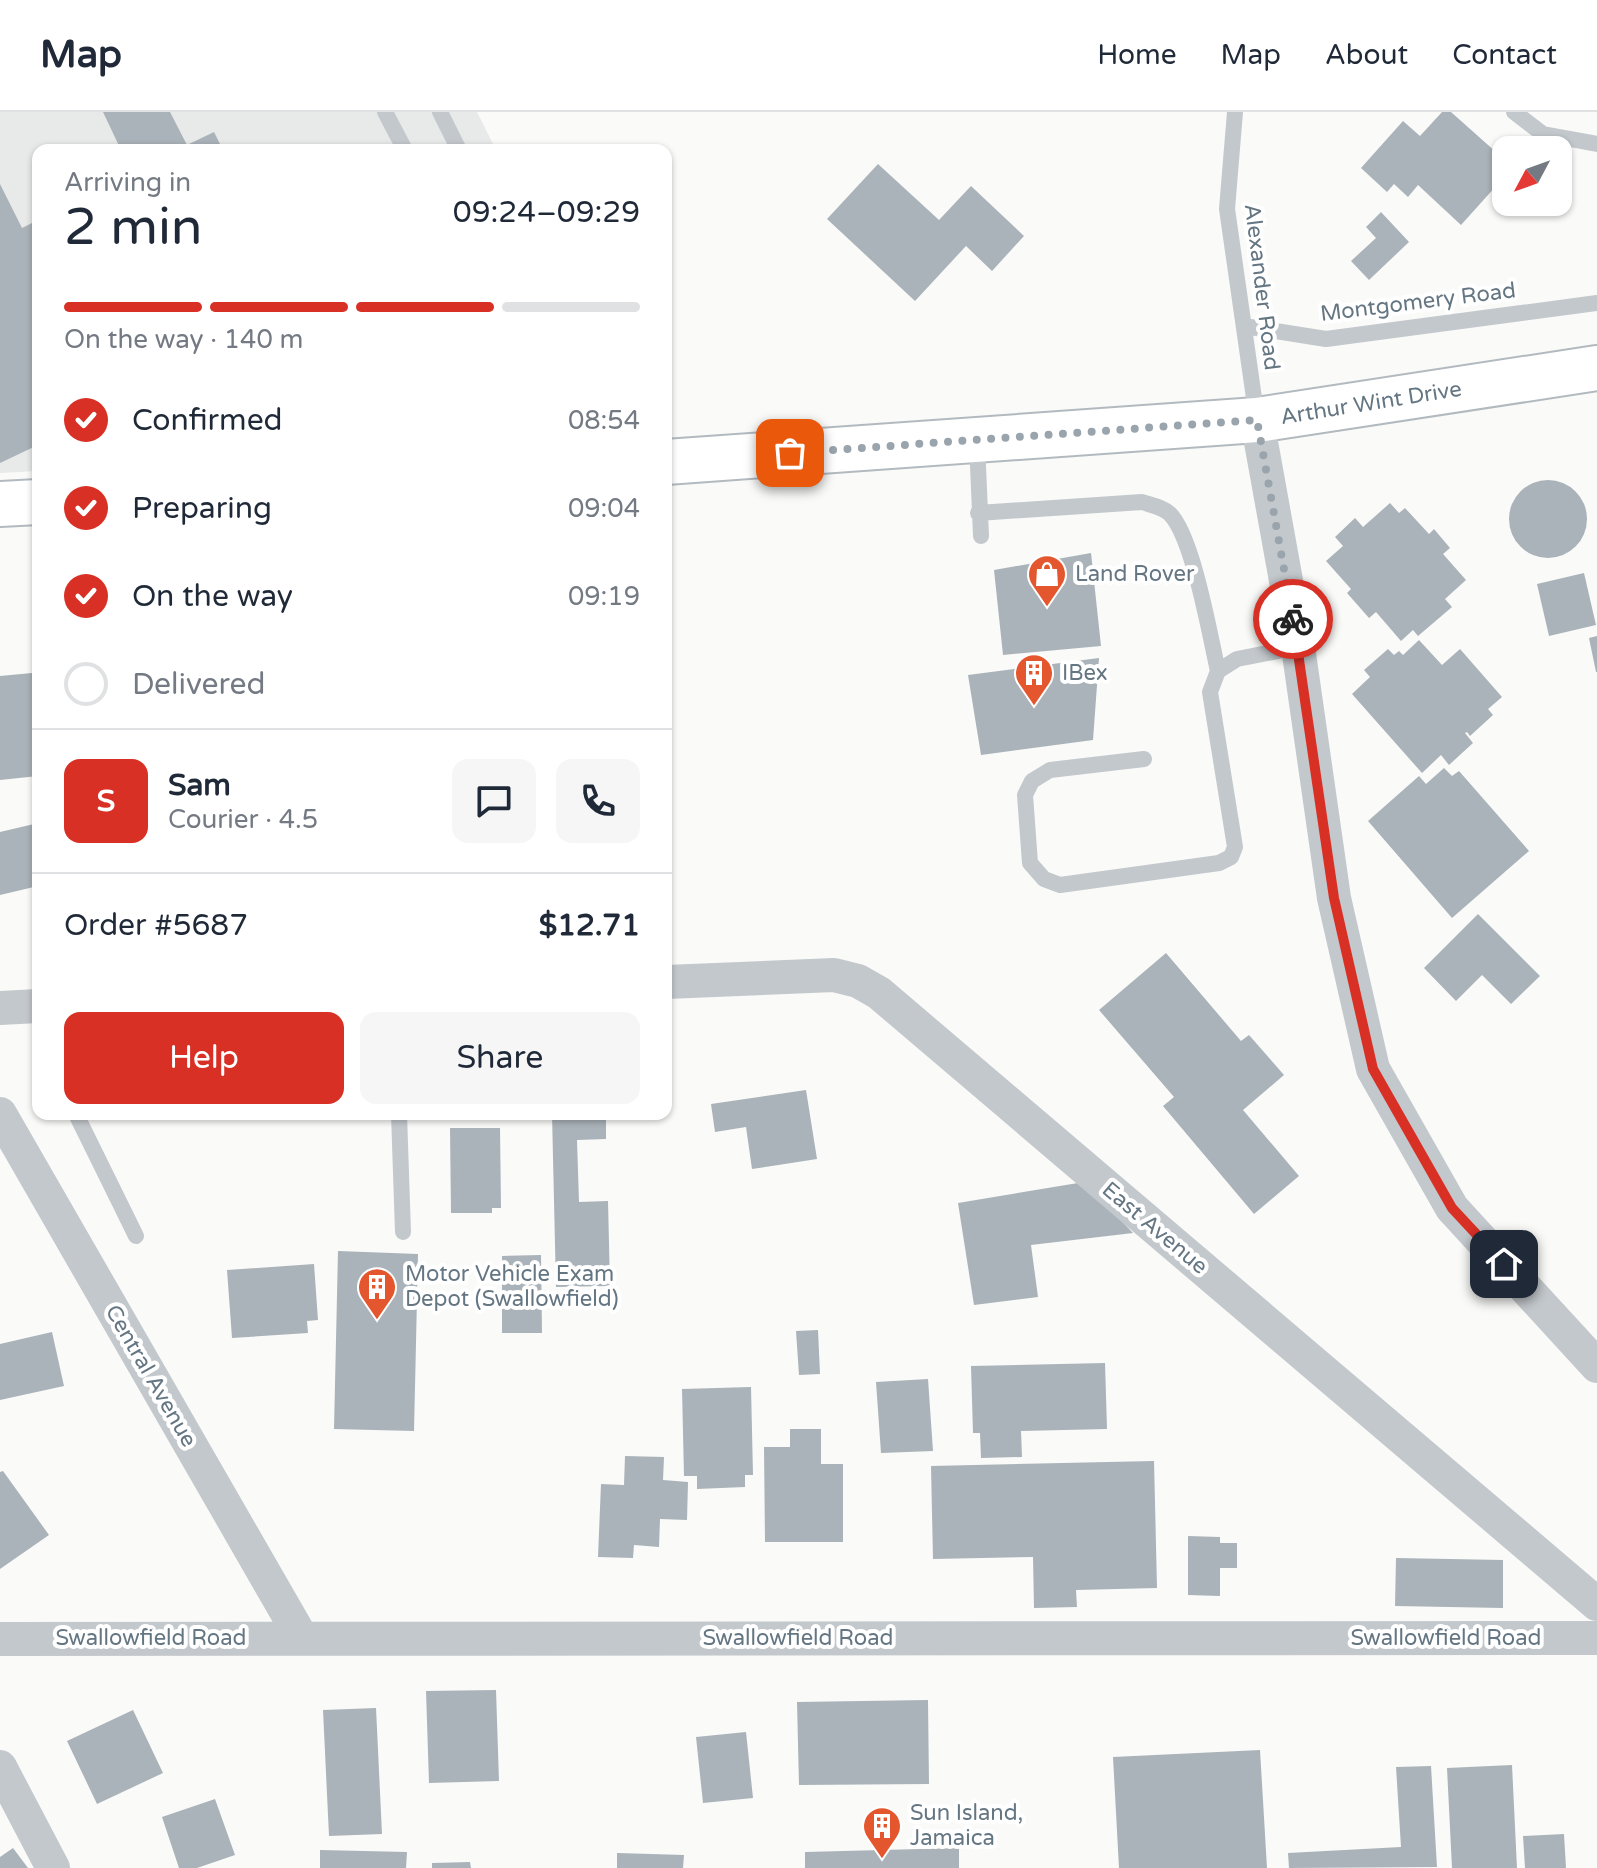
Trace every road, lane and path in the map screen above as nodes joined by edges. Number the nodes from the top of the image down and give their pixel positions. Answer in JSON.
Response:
{"nodes":[{"id":1,"x":385,"y":112,"type":"edge"},
{"id":2,"x":440,"y":112,"type":"edge"},
{"id":3,"x":1235,"y":112,"type":"edge"},
{"id":4,"x":1514,"y":112,"type":"edge"},
{"id":5,"x":402,"y":144,"type":"edge"},
{"id":6,"x":456,"y":144,"type":"edge"},
{"id":7,"x":1597,"y":144,"type":"edge"},
{"id":8,"x":1597,"y":303,"type":"edge"},
{"id":9,"x":1244,"y":326,"type":"junction"},
{"id":10,"x":1597,"y":368,"type":"edge"},
{"id":11,"x":1257,"y":420,"type":"junction"},
{"id":12,"x":977,"y":440,"type":"junction"},
{"id":13,"x":672,"y":462,"type":"edge"},
{"id":14,"x":32,"y":502,"type":"edge"},
{"id":15,"x":0,"y":504,"type":"edge"},
{"id":16,"x":978,"y":513,"type":"junction"},
{"id":17,"x":981,"y":536,"type":"dead end"},
{"id":18,"x":1298,"y":647,"type":"junction"},
{"id":19,"x":1218,"y":671,"type":"junction"},
{"id":20,"x":1144,"y":759,"type":"dead end"},
{"id":21,"x":672,"y":982,"type":"edge"},
{"id":22,"x":32,"y":1006,"type":"edge"},
{"id":23,"x":0,"y":1008,"type":"edge"},
{"id":24,"x":0,"y":1114,"type":"edge"},
{"id":25,"x":79,"y":1120,"type":"edge"},
{"id":26,"x":399,"y":1120,"type":"edge"},
{"id":27,"x":403,"y":1232,"type":"dead end"},
{"id":28,"x":136,"y":1236,"type":"dead end"},
{"id":29,"x":1597,"y":1366,"type":"edge"},
{"id":30,"x":1597,"y":1604,"type":"edge"},
{"id":31,"x":301,"y":1637,"type":"junction"},
{"id":32,"x":1597,"y":1638,"type":"edge"},
{"id":33,"x":0,"y":1639,"type":"edge"},
{"id":34,"x":0,"y":1767,"type":"edge"},
{"id":35,"x":53,"y":1868,"type":"edge"}],
"edges":[{"from":1,"to":5,"type":"lane"},
{"from":2,"to":6,"type":"lane"},
{"from":3,"to":9,"type":"lane","name":"Alexander Road"},
{"from":4,"to":7,"type":"lane"},
{"from":8,"to":9,"type":"lane","name":"Montgomery Road"},
{"from":9,"to":11,"type":"lane","name":"Alexander Road"},
{"from":10,"to":11,"type":"main road","name":"Arthur Wint Drive"},
{"from":11,"to":12,"type":"main road","name":"Arthur Wint Drive"},
{"from":11,"to":18,"type":"street"},
{"from":12,"to":13,"type":"main road","name":"Arthur Wint Drive"},
{"from":12,"to":16,"type":"lane"},
{"from":14,"to":15,"type":"main road"},
{"from":16,"to":17,"type":"lane"},
{"from":16,"to":19,"type":"lane"},
{"from":18,"to":19,"type":"lane"},
{"from":18,"to":29,"type":"street"},
{"from":19,"to":20,"type":"lane"},
{"from":21,"to":30,"type":"street","name":"East Avenue"},
{"from":22,"to":23,"type":"street"},
{"from":24,"to":31,"type":"street","name":"Central Avenue"},
{"from":25,"to":28,"type":"lane"},
{"from":26,"to":27,"type":"lane"},
{"from":31,"to":32,"type":"street","name":"Swallowfield Road"},
{"from":31,"to":33,"type":"street","name":"Swallowfield Road"},
{"from":34,"to":35,"type":"street"}]}
